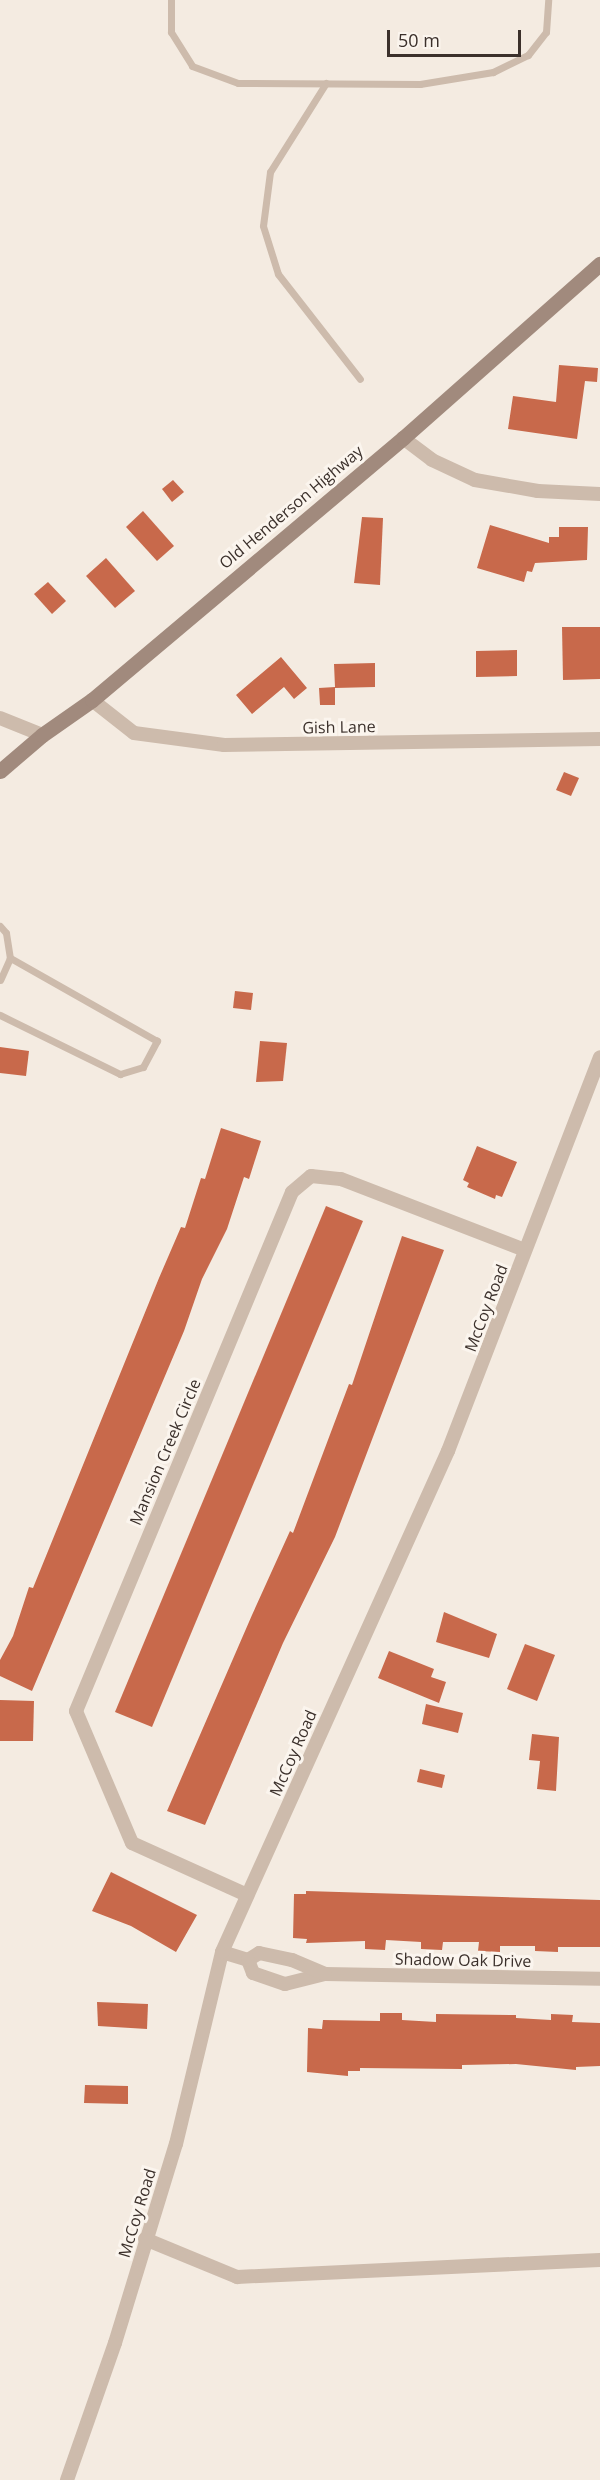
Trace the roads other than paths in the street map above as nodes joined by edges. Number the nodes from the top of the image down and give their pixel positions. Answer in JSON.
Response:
{"nodes":[{"id":1,"x":171,"y":0,"type":"edge"},
{"id":2,"x":548,"y":0,"type":"edge"},
{"id":3,"x":326,"y":83,"type":"junction"},
{"id":4,"x":600,"y":264,"type":"edge"},
{"id":5,"x":360,"y":379,"type":"dead end"},
{"id":6,"x":403,"y":438,"type":"junction"},
{"id":7,"x":600,"y":494,"type":"edge"},
{"id":8,"x":92,"y":700,"type":"junction"},
{"id":9,"x":0,"y":718,"type":"edge"},
{"id":10,"x":42,"y":735,"type":"junction"},
{"id":11,"x":600,"y":739,"type":"edge"},
{"id":12,"x":0,"y":771,"type":"edge"},
{"id":13,"x":0,"y":926,"type":"edge"},
{"id":14,"x":10,"y":958,"type":"junction"},
{"id":15,"x":0,"y":980,"type":"edge"},
{"id":16,"x":0,"y":1015,"type":"edge"},
{"id":17,"x":600,"y":1057,"type":"edge"},
{"id":18,"x":525,"y":1250,"type":"junction"},
{"id":19,"x":247,"y":1895,"type":"junction"},
{"id":20,"x":222,"y":1952,"type":"junction"},
{"id":21,"x":248,"y":1960,"type":"junction"},
{"id":22,"x":325,"y":1974,"type":"junction"},
{"id":23,"x":600,"y":1979,"type":"edge"},
{"id":24,"x":146,"y":2239,"type":"junction"},
{"id":25,"x":600,"y":2260,"type":"edge"},
{"id":26,"x":67,"y":2480,"type":"edge"}],
"edges":[{"from":1,"to":3,"type":"lane"},
{"from":2,"to":3,"type":"lane"},
{"from":3,"to":5,"type":"lane"},
{"from":4,"to":6,"type":"main road","name":"Old Henderson Highway"},
{"from":6,"to":7,"type":"street"},
{"from":6,"to":8,"type":"main road","name":"Old Henderson Highway"},
{"from":8,"to":10,"type":"main road","name":"Old Henderson Highway"},
{"from":8,"to":11,"type":"street","name":"Gish Lane"},
{"from":9,"to":10,"type":"street"},
{"from":10,"to":12,"type":"main road","name":"Old Henderson Highway"},
{"from":13,"to":14,"type":"lane"},
{"from":14,"to":15,"type":"lane"},
{"from":14,"to":16,"type":"lane"},
{"from":17,"to":18,"type":"street","name":"McCoy Road"},
{"from":18,"to":19,"type":"street","name":"McCoy Road"},
{"from":18,"to":19,"type":"street","name":"Mansion Creek Circle"},
{"from":19,"to":20,"type":"street","name":"McCoy Road"},
{"from":20,"to":21,"type":"street","name":"Shadow Oak Drive"},
{"from":20,"to":24,"type":"street","name":"McCoy Road"},
{"from":21,"to":22,"type":"street","name":"Shadow Oak Drive"},
{"from":21,"to":22,"type":"street","name":"Shadow Oak Drive"},
{"from":22,"to":23,"type":"street","name":"Shadow Oak Drive"},
{"from":24,"to":25,"type":"street"},
{"from":24,"to":26,"type":"street","name":"McCoy Road"}]}
